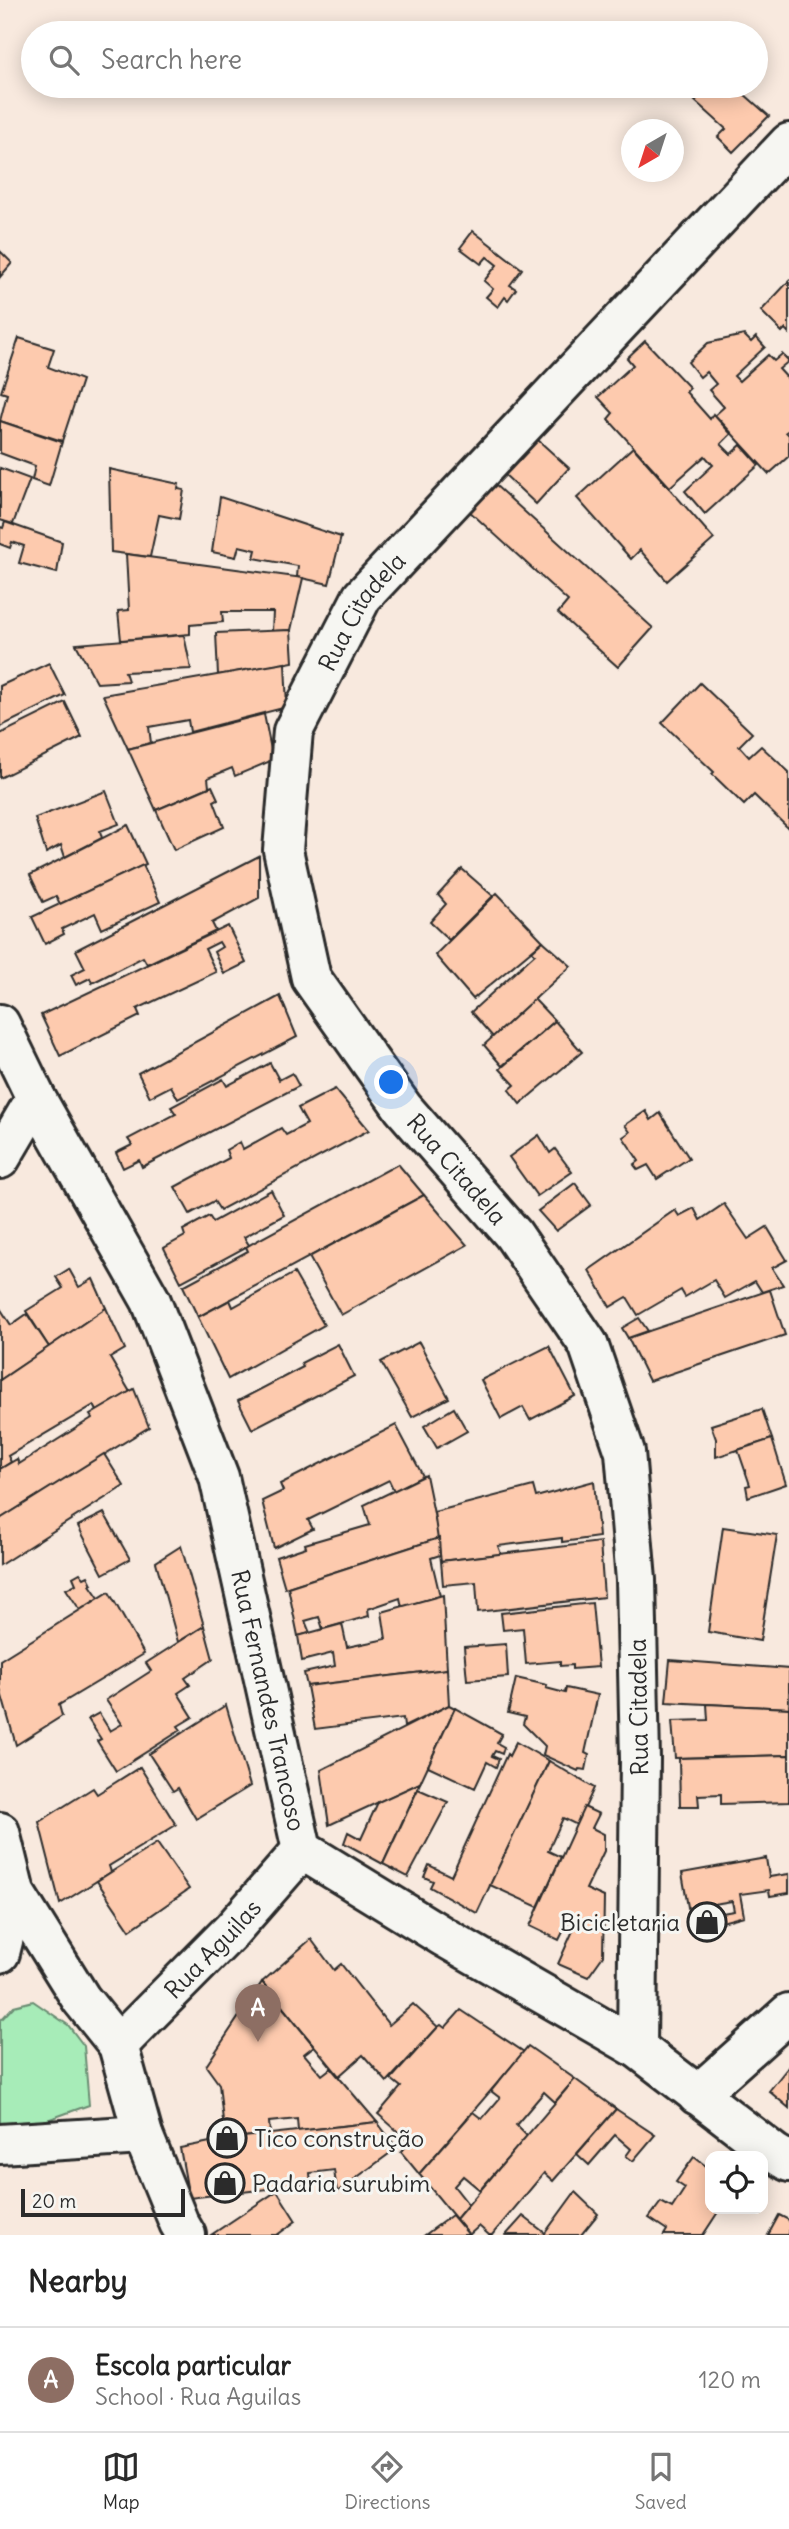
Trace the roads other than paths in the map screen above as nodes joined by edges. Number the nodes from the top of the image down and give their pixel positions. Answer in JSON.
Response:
{"nodes":[{"id":1,"x":789,"y":143,"type":"edge"},
{"id":2,"x":0,"y":1024,"type":"edge"},
{"id":3,"x":36,"y":1098,"type":"junction"},
{"id":4,"x":0,"y":1159,"type":"edge"},
{"id":5,"x":0,"y":1832,"type":"edge"},
{"id":6,"x":302,"y":1850,"type":"junction"},
{"id":7,"x":15,"y":1893,"type":"junction"},
{"id":8,"x":0,"y":1953,"type":"edge"},
{"id":9,"x":789,"y":2013,"type":"edge"},
{"id":10,"x":118,"y":2045,"type":"junction"},
{"id":11,"x":637,"y":2048,"type":"junction"},
{"id":12,"x":697,"y":2095,"type":"junction"},
{"id":13,"x":143,"y":2135,"type":"junction"},
{"id":14,"x":0,"y":2144,"type":"edge"},
{"id":15,"x":789,"y":2162,"type":"edge"},
{"id":16,"x":186,"y":2235,"type":"edge"}],
"edges":[{"from":1,"to":11,"type":"street","name":"Rua Citadela"},
{"from":2,"to":3,"type":"street","name":"Rua Fernandes Trancoso"},
{"from":3,"to":4,"type":"street"},
{"from":3,"to":6,"type":"street","name":"Rua Fernandes Trancoso"},
{"from":5,"to":7,"type":"street"},
{"from":6,"to":10,"type":"street","name":"Rua Aguilas"},
{"from":6,"to":11,"type":"street","name":"Rua Fernandes Trancoso"},
{"from":7,"to":8,"type":"street"},
{"from":7,"to":10,"type":"street"},
{"from":9,"to":12,"type":"street"},
{"from":10,"to":13,"type":"street"},
{"from":11,"to":12,"type":"street","name":"Rua Fernandes Trancoso"},
{"from":12,"to":15,"type":"street","name":"Rua Fernandes Trancoso"},
{"from":13,"to":14,"type":"street"},
{"from":13,"to":16,"type":"street"}]}
